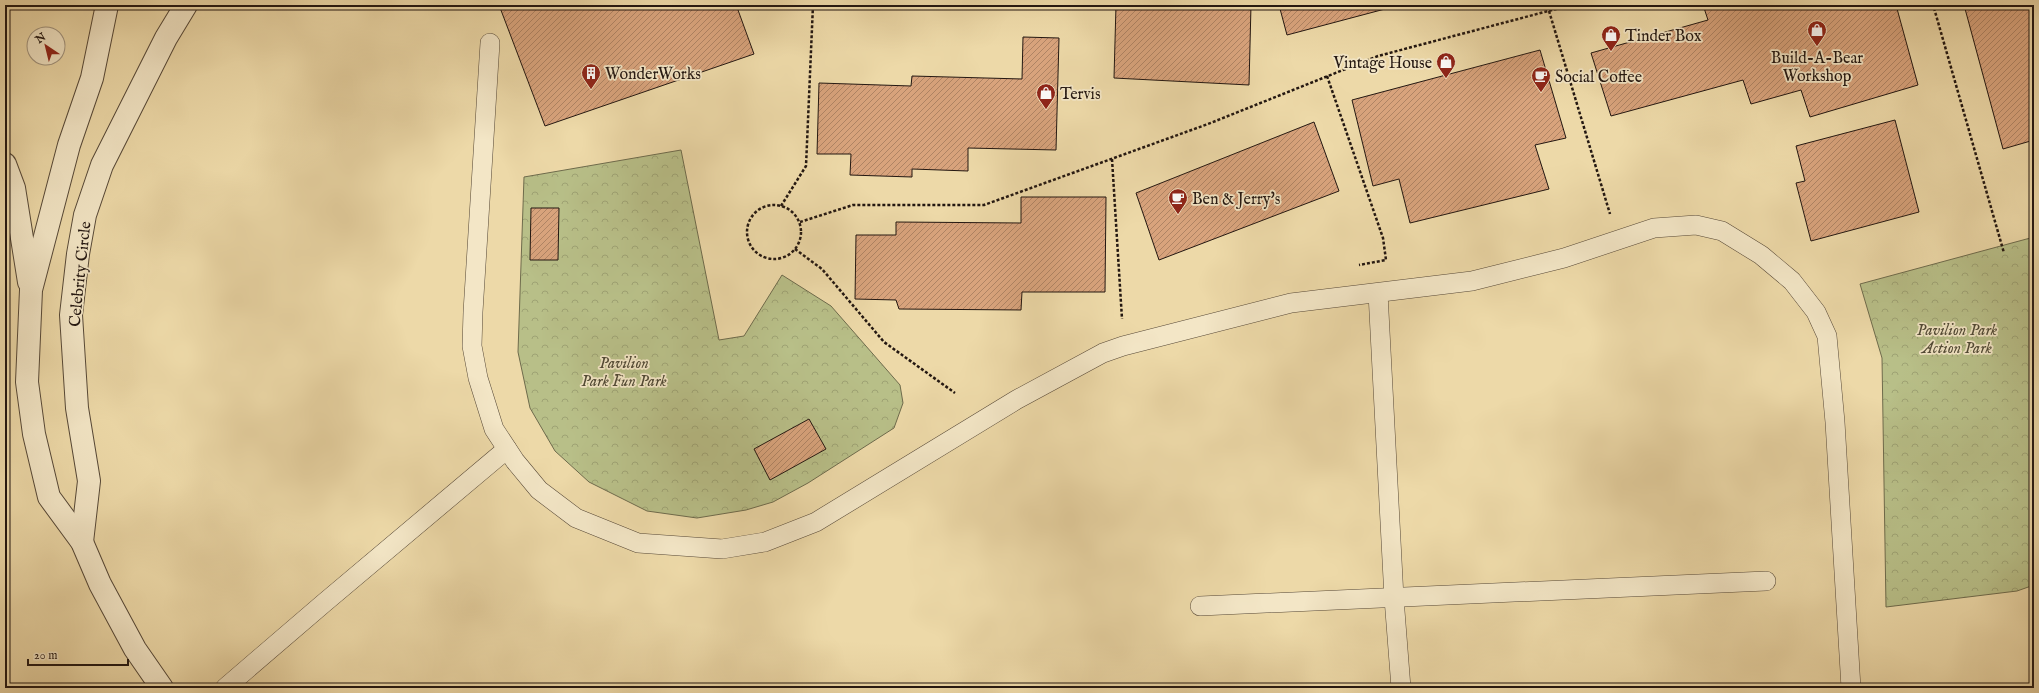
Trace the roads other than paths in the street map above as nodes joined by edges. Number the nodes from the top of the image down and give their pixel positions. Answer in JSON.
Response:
{"nodes":[{"id":1,"x":107,"y":5,"type":"edge"},
{"id":2,"x":186,"y":5,"type":"edge"},
{"id":3,"x":490,"y":43,"type":"dead end"},
{"id":4,"x":5,"y":164,"type":"edge"},
{"id":5,"x":31,"y":290,"type":"junction"},
{"id":6,"x":1378,"y":293,"type":"junction"},
{"id":7,"x":507,"y":450,"type":"junction"},
{"id":8,"x":82,"y":542,"type":"junction"},
{"id":9,"x":1766,"y":581,"type":"dead end"},
{"id":10,"x":1394,"y":598,"type":"junction"},
{"id":11,"x":1200,"y":606,"type":"dead end"},
{"id":12,"x":162,"y":688,"type":"edge"},
{"id":13,"x":225,"y":688,"type":"edge"},
{"id":14,"x":1401,"y":688,"type":"edge"},
{"id":15,"x":1851,"y":688,"type":"edge"}],
"edges":[{"from":1,"to":5,"type":"street","name":"Celebrity Circle"},
{"from":2,"to":8,"type":"street","name":"Celebrity Circle"},
{"from":3,"to":7,"type":"lane"},
{"from":4,"to":5,"type":"street"},
{"from":5,"to":8,"type":"street","name":"Celebrity Circle"},
{"from":6,"to":7,"type":"lane"},
{"from":6,"to":10,"type":"lane"},
{"from":6,"to":15,"type":"lane"},
{"from":7,"to":13,"type":"lane"},
{"from":8,"to":12,"type":"street","name":"Celebrity Circle"},
{"from":9,"to":10,"type":"lane"},
{"from":10,"to":11,"type":"lane"},
{"from":10,"to":14,"type":"lane"}]}
